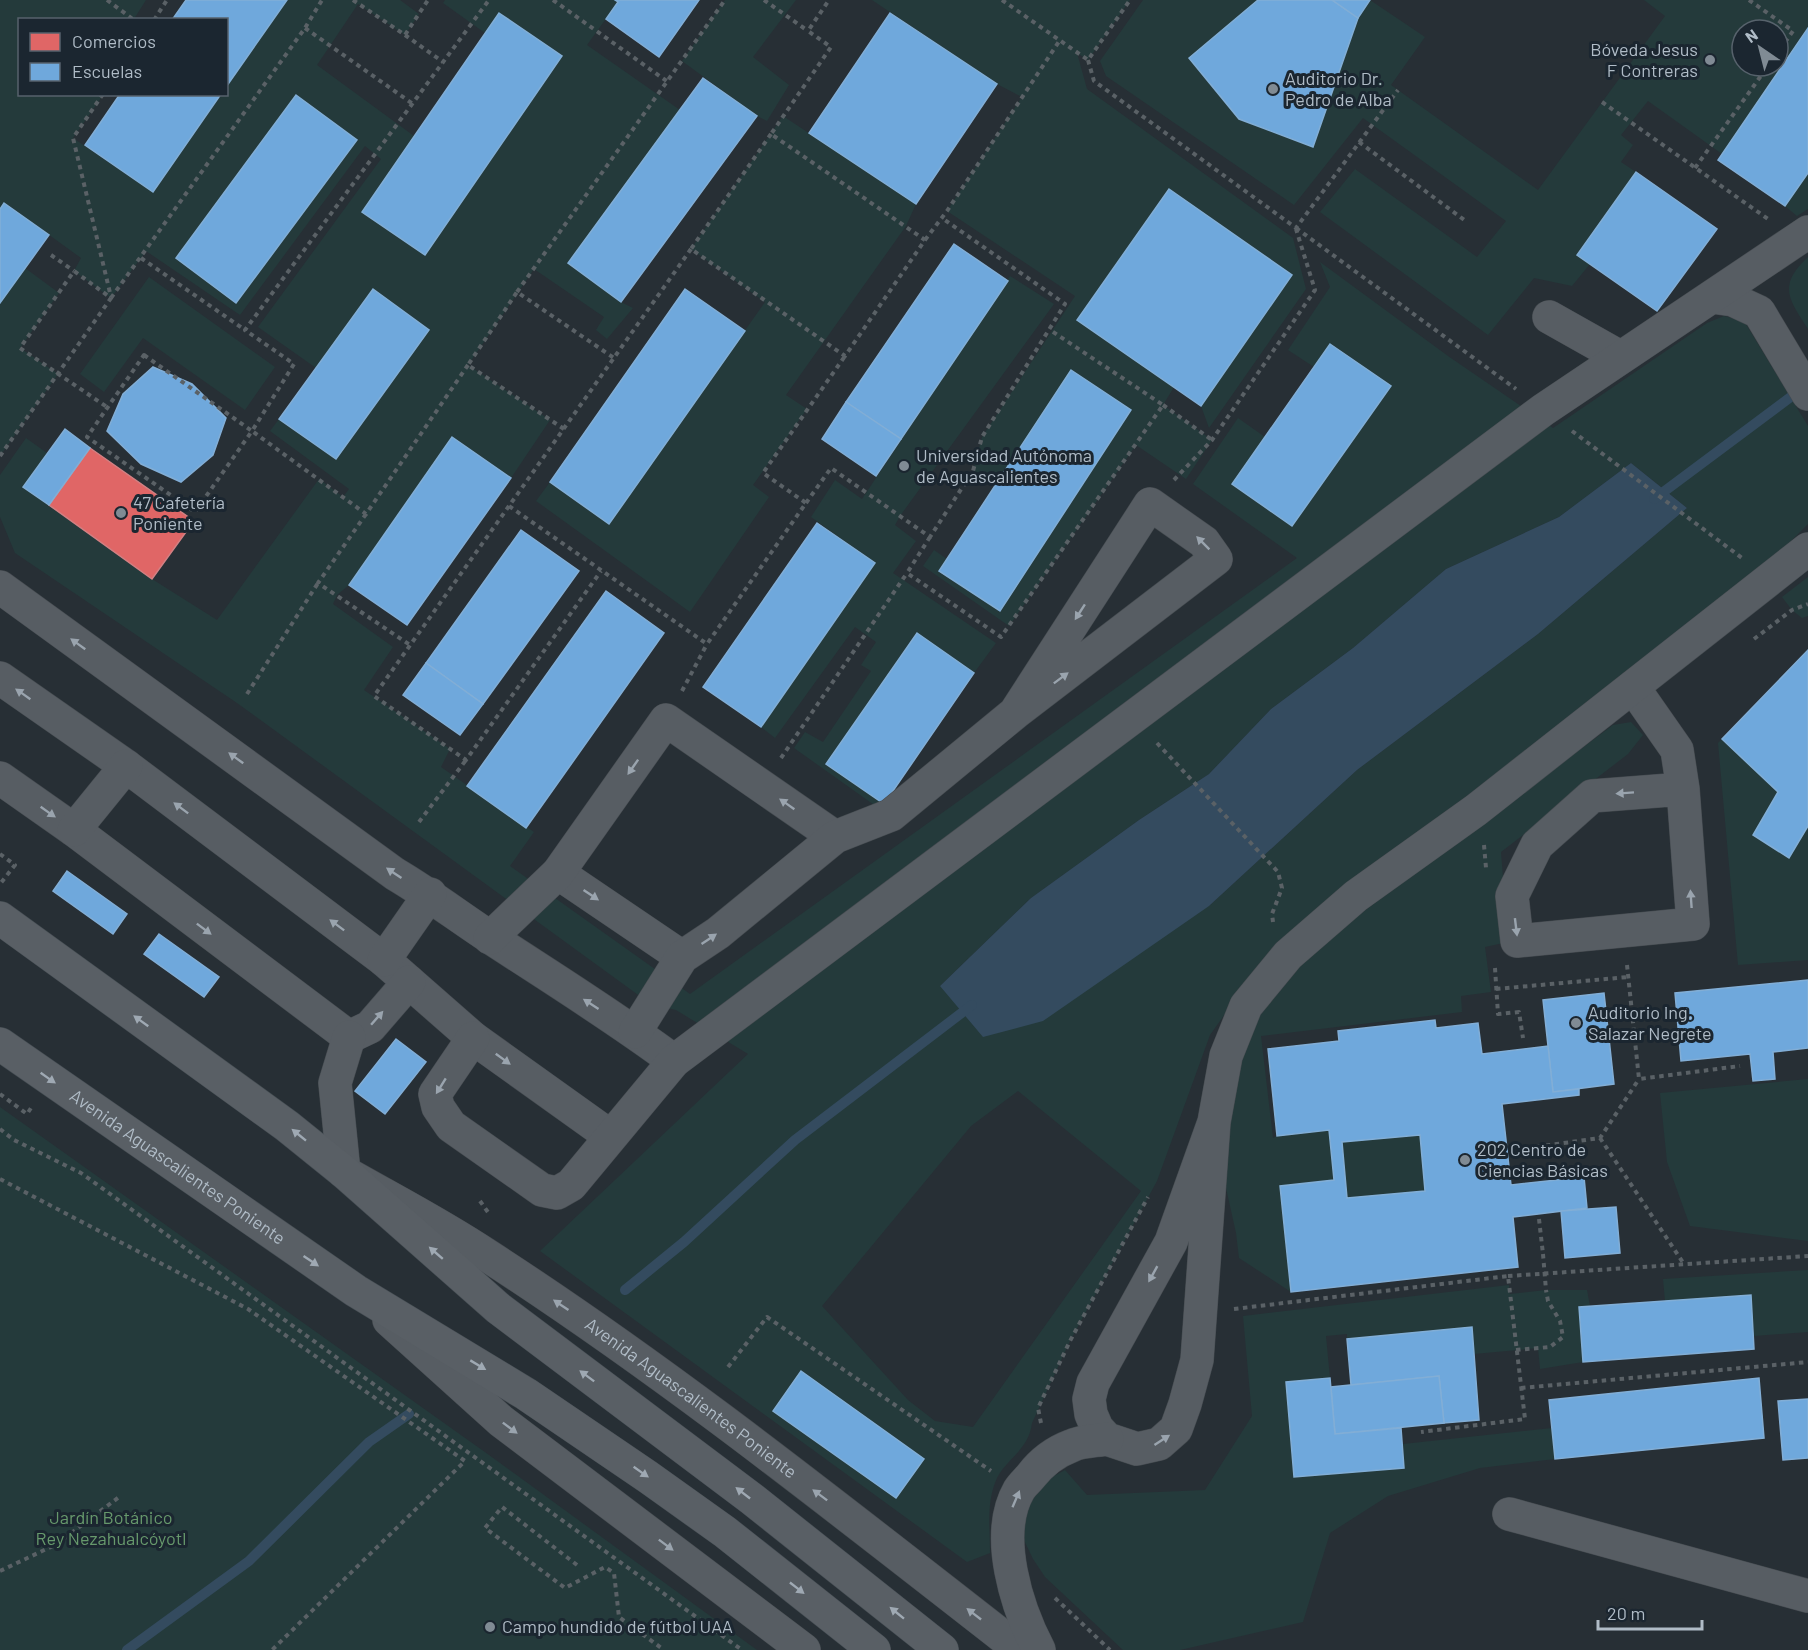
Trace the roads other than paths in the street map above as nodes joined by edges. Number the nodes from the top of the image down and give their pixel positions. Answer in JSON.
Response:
{"nodes":[{"id":1,"x":1803,"y":236,"type":"edge"},
{"id":2,"x":1724,"y":290,"type":"junction"},
{"id":3,"x":1767,"y":307,"type":"junction"},
{"id":4,"x":1549,"y":317,"type":"dead end"},
{"id":5,"x":1808,"y":356,"type":"edge"},
{"id":6,"x":1620,"y":357,"type":"junction"},
{"id":7,"x":1808,"y":394,"type":"edge"},
{"id":8,"x":1808,"y":549,"type":"edge"},
{"id":9,"x":0,"y":587,"type":"edge"},
{"id":10,"x":0,"y":678,"type":"edge"},
{"id":11,"x":1633,"y":687,"type":"junction"},
{"id":12,"x":1015,"y":713,"type":"junction"},
{"id":13,"x":126,"y":766,"type":"junction"},
{"id":14,"x":0,"y":778,"type":"edge"},
{"id":15,"x":1683,"y":789,"type":"junction"},
{"id":16,"x":74,"y":830,"type":"junction"},
{"id":17,"x":835,"y":837,"type":"junction"},
{"id":18,"x":558,"y":873,"type":"junction"},
{"id":19,"x":430,"y":894,"type":"junction"},
{"id":20,"x":0,"y":918,"type":"edge"},
{"id":21,"x":490,"y":938,"type":"junction"},
{"id":22,"x":682,"y":957,"type":"junction"},
{"id":23,"x":384,"y":960,"type":"junction"},
{"id":24,"x":409,"y":982,"type":"junction"},
{"id":25,"x":635,"y":1032,"type":"junction"},
{"id":26,"x":349,"y":1037,"type":"junction"},
{"id":27,"x":473,"y":1038,"type":"junction"},
{"id":28,"x":0,"y":1044,"type":"edge"},
{"id":29,"x":674,"y":1061,"type":"junction"},
{"id":30,"x":1214,"y":1122,"type":"junction"},
{"id":31,"x":610,"y":1136,"type":"junction"},
{"id":32,"x":344,"y":1172,"type":"junction"},
{"id":33,"x":1171,"y":1242,"type":"junction"},
{"id":34,"x":1205,"y":1243,"type":"junction"},
{"id":35,"x":356,"y":1291,"type":"junction"},
{"id":36,"x":1107,"y":1439,"type":"junction"},
{"id":37,"x":1509,"y":1514,"type":"dead end"},
{"id":38,"x":1808,"y":1596,"type":"edge"},
{"id":39,"x":804,"y":1650,"type":"edge"},
{"id":40,"x":874,"y":1650,"type":"edge"},
{"id":41,"x":942,"y":1650,"type":"edge"},
{"id":42,"x":1020,"y":1650,"type":"edge"},
{"id":43,"x":1039,"y":1650,"type":"edge"}],
"edges":[{"from":1,"to":2,"type":"street"},
{"from":1,"to":3,"type":"street"},
{"from":2,"to":3,"type":"street"},
{"from":2,"to":6,"type":"street"},
{"from":3,"to":5,"type":"street"},
{"from":3,"to":7,"type":"street"},
{"from":4,"to":6,"type":"street"},
{"from":6,"to":29,"type":"street"},
{"from":8,"to":11,"type":"street"},
{"from":19,"to":9,"type":"street","one_way":true},
{"from":13,"to":10,"type":"street","one_way":true},
{"from":11,"to":15,"type":"street"},
{"from":11,"to":30,"type":"street"},
{"from":12,"to":12,"type":"street","one_way":true},
{"from":12,"to":17,"type":"street"},
{"from":13,"to":16,"type":"street"},
{"from":23,"to":13,"type":"street","one_way":true},
{"from":14,"to":16,"type":"street","one_way":true},
{"from":15,"to":15,"type":"street","one_way":true},
{"from":16,"to":26,"type":"street","one_way":true},
{"from":17,"to":18,"type":"street","one_way":true},
{"from":22,"to":17,"type":"street","one_way":true},
{"from":18,"to":21,"type":"street"},
{"from":18,"to":22,"type":"street","one_way":true},
{"from":19,"to":21,"type":"street"},
{"from":19,"to":23,"type":"street"},
{"from":32,"to":20,"type":"main road","name":"Avenida Aguascalientes Poniente","one_way":true},
{"from":25,"to":21,"type":"street","one_way":true},
{"from":22,"to":25,"type":"street"},
{"from":23,"to":24,"type":"street"},
{"from":26,"to":24,"type":"street","one_way":true},
{"from":24,"to":27,"type":"street"},
{"from":25,"to":29,"type":"street"},
{"from":26,"to":32,"type":"street"},
{"from":27,"to":31,"type":"street","one_way":true},
{"from":27,"to":31,"type":"street","one_way":true},
{"from":28,"to":35,"type":"main road","name":"Avenida Aguascalientes Poniente","one_way":true},
{"from":29,"to":31,"type":"street"},
{"from":30,"to":33,"type":"street"},
{"from":30,"to":34,"type":"street"},
{"from":41,"to":32,"type":"main road","name":"Avenida Aguascalientes Poniente","one_way":true},
{"from":42,"to":32,"type":"street","name":"Avenida Aguascalientes Poniente","one_way":true},
{"from":33,"to":34,"type":"street"},
{"from":33,"to":36,"type":"street","one_way":true},
{"from":36,"to":34,"type":"street","one_way":true},
{"from":35,"to":39,"type":"street","name":"Avenida Aguascalientes Poniente","one_way":true},
{"from":35,"to":40,"type":"main road","name":"Avenida Aguascalientes Poniente","one_way":true},
{"from":43,"to":36,"type":"street","one_way":true},
{"from":37,"to":38,"type":"street"}]}
